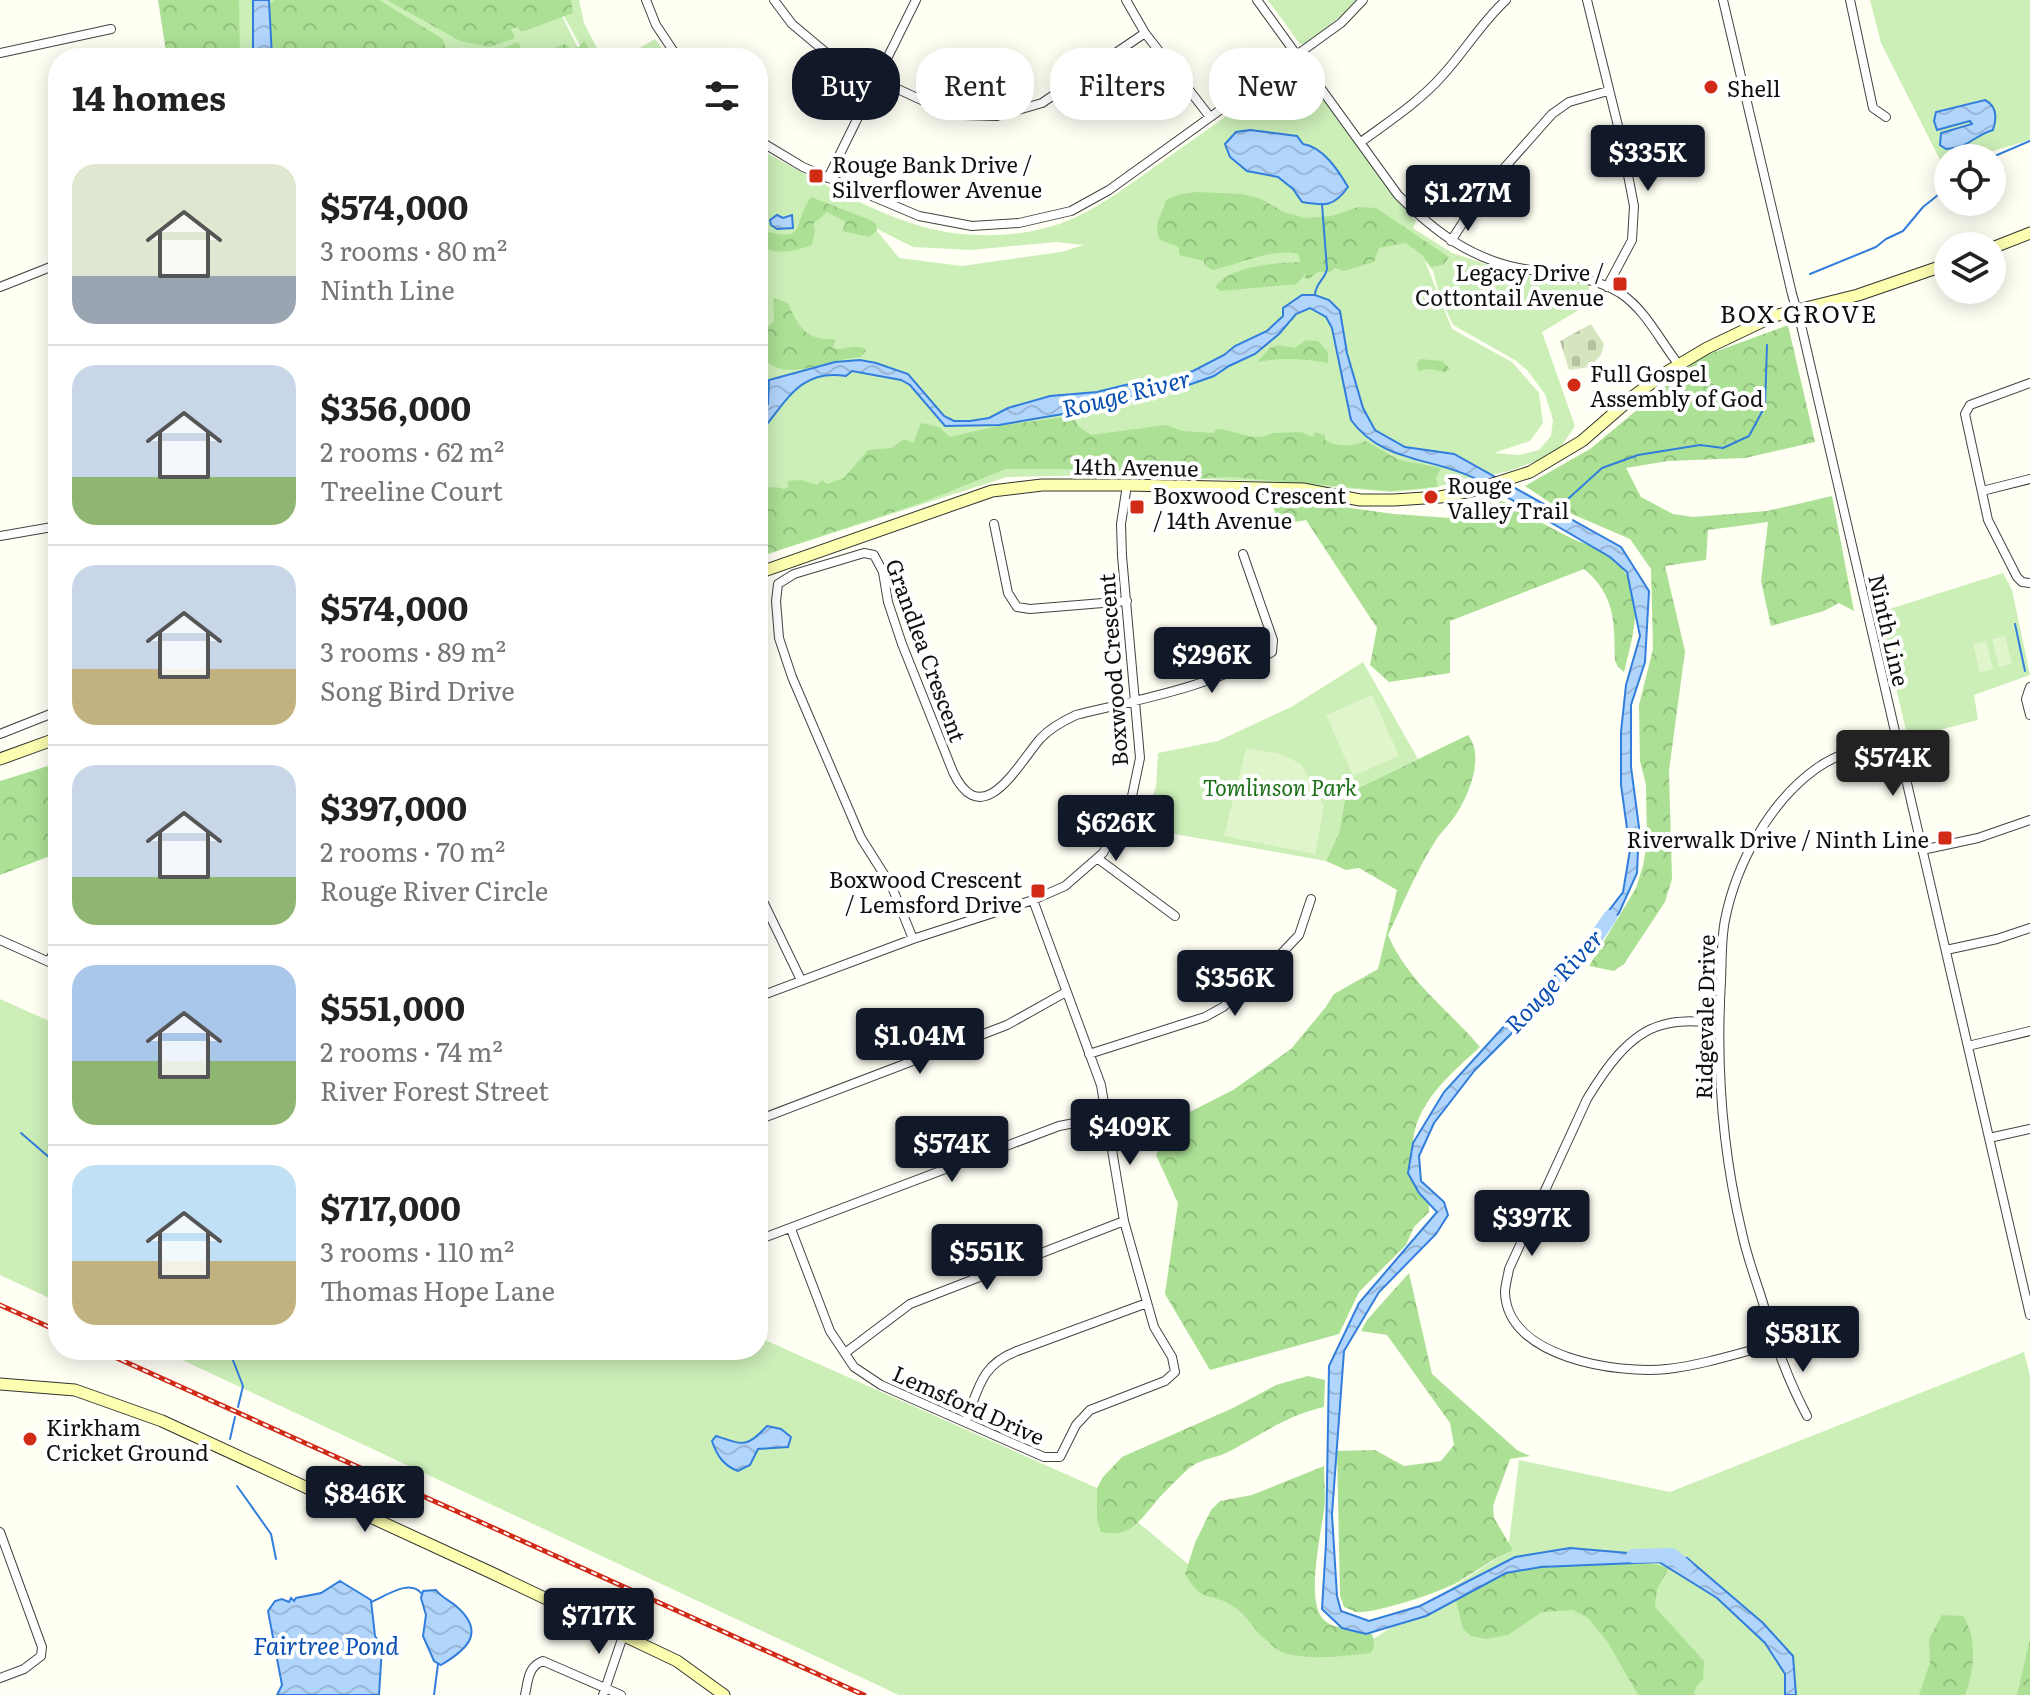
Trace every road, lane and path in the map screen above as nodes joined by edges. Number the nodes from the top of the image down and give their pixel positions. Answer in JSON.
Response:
{"nodes":[{"id":1,"x":646,"y":0,"type":"edge"},
{"id":2,"x":774,"y":0,"type":"edge"},
{"id":3,"x":916,"y":0,"type":"edge"},
{"id":4,"x":1126,"y":0,"type":"edge"},
{"id":5,"x":1257,"y":0,"type":"edge"},
{"id":6,"x":1363,"y":0,"type":"edge"},
{"id":7,"x":1506,"y":0,"type":"edge"},
{"id":8,"x":1587,"y":0,"type":"edge"},
{"id":9,"x":1723,"y":0,"type":"edge"},
{"id":10,"x":1850,"y":0,"type":"edge"},
{"id":11,"x":111,"y":29,"type":"dead end"},
{"id":12,"x":1145,"y":33,"type":"junction"},
{"id":13,"x":671,"y":48,"type":"edge"},
{"id":14,"x":818,"y":48,"type":"edge"},
{"id":15,"x":892,"y":48,"type":"edge"},
{"id":16,"x":1292,"y":48,"type":"edge"},
{"id":17,"x":1307,"y":48,"type":"edge"},
{"id":18,"x":0,"y":53,"type":"edge"},
{"id":19,"x":900,"y":91,"type":"edge"},
{"id":20,"x":1608,"y":91,"type":"junction"},
{"id":21,"x":1325,"y":93,"type":"edge"},
{"id":22,"x":1209,"y":116,"type":"edge"},
{"id":23,"x":1886,"y":117,"type":"dead end"},
{"id":24,"x":1209,"y":118,"type":"edge"},
{"id":25,"x":856,"y":120,"type":"edge"},
{"id":26,"x":1361,"y":142,"type":"junction"},
{"id":27,"x":768,"y":145,"type":"edge"},
{"id":28,"x":828,"y":178,"type":"junction"},
{"id":29,"x":2030,"y":233,"type":"edge"},
{"id":30,"x":1451,"y":241,"type":"junction"},
{"id":31,"x":2006,"y":242,"type":"edge"},
{"id":32,"x":48,"y":268,"type":"edge"},
{"id":33,"x":1934,"y":269,"type":"edge"},
{"id":34,"x":0,"y":287,"type":"edge"},
{"id":35,"x":1607,"y":287,"type":"junction"},
{"id":36,"x":1797,"y":310,"type":"junction"},
{"id":37,"x":1665,"y":348,"type":"junction"},
{"id":38,"x":1679,"y":365,"type":"junction"},
{"id":39,"x":1665,"y":373,"type":"junction"},
{"id":40,"x":2030,"y":383,"type":"edge"},
{"id":41,"x":2030,"y":479,"type":"edge"},
{"id":42,"x":1127,"y":485,"type":"junction"},
{"id":43,"x":1982,"y":491,"type":"junction"},
{"id":44,"x":994,"y":524,"type":"dead end"},
{"id":45,"x":48,"y":528,"type":"edge"},
{"id":46,"x":0,"y":536,"type":"edge"},
{"id":47,"x":1243,"y":554,"type":"dead end"},
{"id":48,"x":768,"y":569,"type":"edge"},
{"id":49,"x":2030,"y":583,"type":"edge"},
{"id":50,"x":1127,"y":601,"type":"junction"},
{"id":51,"x":2030,"y":687,"type":"edge"},
{"id":52,"x":1136,"y":701,"type":"junction"},
{"id":53,"x":48,"y":715,"type":"edge"},
{"id":54,"x":2030,"y":715,"type":"edge"},
{"id":55,"x":0,"y":734,"type":"edge"},
{"id":56,"x":1897,"y":739,"type":"junction"},
{"id":57,"x":48,"y":742,"type":"edge"},
{"id":58,"x":0,"y":759,"type":"edge"},
{"id":59,"x":2030,"y":820,"type":"edge"},
{"id":60,"x":1922,"y":850,"type":"junction"},
{"id":61,"x":1097,"y":858,"type":"junction"},
{"id":62,"x":1311,"y":899,"type":"dead end"},
{"id":63,"x":1033,"y":900,"type":"junction"},
{"id":64,"x":768,"y":912,"type":"edge"},
{"id":65,"x":1175,"y":916,"type":"dead end"},
{"id":66,"x":2030,"y":928,"type":"edge"},
{"id":67,"x":913,"y":939,"type":"junction"},
{"id":68,"x":0,"y":940,"type":"edge"},
{"id":69,"x":1946,"y":950,"type":"junction"},
{"id":70,"x":48,"y":961,"type":"edge"},
{"id":71,"x":801,"y":980,"type":"junction"},
{"id":72,"x":1066,"y":992,"type":"junction"},
{"id":73,"x":768,"y":993,"type":"edge"},
{"id":74,"x":1719,"y":1023,"type":"junction"},
{"id":75,"x":2030,"y":1031,"type":"edge"},
{"id":76,"x":1968,"y":1046,"type":"junction"},
{"id":77,"x":1089,"y":1054,"type":"junction"},
{"id":78,"x":768,"y":1116,"type":"edge"},
{"id":79,"x":1106,"y":1117,"type":"junction"},
{"id":80,"x":2030,"y":1129,"type":"edge"},
{"id":81,"x":1989,"y":1138,"type":"junction"},
{"id":82,"x":1124,"y":1221,"type":"junction"},
{"id":83,"x":791,"y":1229,"type":"junction"},
{"id":84,"x":768,"y":1237,"type":"edge"},
{"id":85,"x":1147,"y":1303,"type":"junction"},
{"id":86,"x":2030,"y":1315,"type":"edge"},
{"id":87,"x":1774,"y":1344,"type":"junction"},
{"id":88,"x":845,"y":1353,"type":"junction"},
{"id":89,"x":0,"y":1384,"type":"edge"},
{"id":90,"x":1807,"y":1416,"type":"dead end"},
{"id":91,"x":966,"y":1421,"type":"junction"},
{"id":92,"x":0,"y":1532,"type":"edge"},
{"id":93,"x":623,"y":1636,"type":"junction"},
{"id":94,"x":0,"y":1678,"type":"edge"},
{"id":95,"x":604,"y":1691,"type":"edge"},
{"id":96,"x":525,"y":1695,"type":"edge"},
{"id":97,"x":621,"y":1695,"type":"edge"},
{"id":98,"x":724,"y":1695,"type":"edge"}],
"edges":[{"from":1,"to":13,"type":"street"},
{"from":2,"to":14,"type":"street"},
{"from":3,"to":15,"type":"street"},
{"from":4,"to":12,"type":"street"},
{"from":5,"to":16,"type":"street"},
{"from":6,"to":17,"type":"street"},
{"from":7,"to":26,"type":"street"},
{"from":8,"to":20,"type":"street"},
{"from":9,"to":36,"type":"street","name":"Ninth Line"},
{"from":10,"to":23,"type":"street"},
{"from":11,"to":18,"type":"street"},
{"from":12,"to":19,"type":"street"},
{"from":12,"to":22,"type":"street"},
{"from":20,"to":30,"type":"street"},
{"from":20,"to":35,"type":"street"},
{"from":21,"to":26,"type":"street"},
{"from":24,"to":28,"type":"street"},
{"from":25,"to":28,"type":"street"},
{"from":26,"to":30,"type":"street"},
{"from":27,"to":28,"type":"street"},
{"from":29,"to":31,"type":"main road"},
{"from":30,"to":35,"type":"street"},
{"from":32,"to":34,"type":"street"},
{"from":33,"to":36,"type":"main road","name":"14th Avenue"},
{"from":35,"to":37,"type":"street"},
{"from":36,"to":38,"type":"main road","name":"14th Avenue"},
{"from":36,"to":56,"type":"street","name":"Ninth Line"},
{"from":37,"to":38,"type":"street"},
{"from":37,"to":39,"type":"street"},
{"from":38,"to":39,"type":"main road","name":"14th Avenue"},
{"from":39,"to":42,"type":"main road","name":"14th Avenue"},
{"from":40,"to":43,"type":"street"},
{"from":41,"to":43,"type":"street"},
{"from":42,"to":48,"type":"main road","name":"14th Avenue"},
{"from":42,"to":50,"type":"street","name":"Boxwood Crescent"},
{"from":43,"to":49,"type":"street"},
{"from":44,"to":50,"type":"street"},
{"from":45,"to":46,"type":"street"},
{"from":47,"to":52,"type":"street"},
{"from":50,"to":52,"type":"street","name":"Boxwood Crescent"},
{"from":51,"to":54,"type":"street"},
{"from":52,"to":61,"type":"street","name":"Boxwood Crescent"},
{"from":52,"to":67,"type":"street","name":"Grandlea Crescent"},
{"from":53,"to":55,"type":"street"},
{"from":56,"to":60,"type":"street","name":"Ninth Line"},
{"from":56,"to":74,"type":"street","name":"Ridgevale Drive"},
{"from":57,"to":58,"type":"main road"},
{"from":59,"to":60,"type":"street"},
{"from":60,"to":69,"type":"street","name":"Ninth Line"},
{"from":61,"to":63,"type":"street","name":"Boxwood Crescent"},
{"from":61,"to":65,"type":"street"},
{"from":62,"to":77,"type":"street"},
{"from":63,"to":67,"type":"street","name":"Boxwood Crescent"},
{"from":63,"to":72,"type":"street","name":"Lemsford Drive"},
{"from":64,"to":71,"type":"street"},
{"from":66,"to":69,"type":"street"},
{"from":67,"to":71,"type":"street","name":"Boxwood Crescent"},
{"from":68,"to":70,"type":"street"},
{"from":69,"to":76,"type":"street","name":"Ninth Line"},
{"from":71,"to":73,"type":"street","name":"Boxwood Crescent"},
{"from":72,"to":77,"type":"street","name":"Lemsford Drive"},
{"from":72,"to":78,"type":"street"},
{"from":74,"to":87,"type":"street","name":"Ridgevale Drive"},
{"from":74,"to":87,"type":"street"},
{"from":75,"to":76,"type":"street"},
{"from":76,"to":81,"type":"street","name":"Ninth Line"},
{"from":77,"to":79,"type":"street","name":"Lemsford Drive"},
{"from":79,"to":82,"type":"street","name":"Lemsford Drive"},
{"from":79,"to":83,"type":"street"},
{"from":80,"to":81,"type":"street"},
{"from":81,"to":86,"type":"street","name":"Ninth Line"},
{"from":82,"to":85,"type":"street","name":"Lemsford Drive"},
{"from":82,"to":88,"type":"street"},
{"from":83,"to":84,"type":"street"},
{"from":83,"to":88,"type":"street","name":"Lemsford Drive"},
{"from":85,"to":91,"type":"street"},
{"from":85,"to":91,"type":"street","name":"Lemsford Drive"},
{"from":87,"to":90,"type":"street","name":"Ridgevale Drive"},
{"from":88,"to":91,"type":"street","name":"Lemsford Drive"},
{"from":89,"to":93,"type":"main road"},
{"from":92,"to":94,"type":"street"},
{"from":93,"to":95,"type":"street"},
{"from":93,"to":98,"type":"main road"},
{"from":95,"to":96,"type":"street"},
{"from":95,"to":97,"type":"street"}]}
